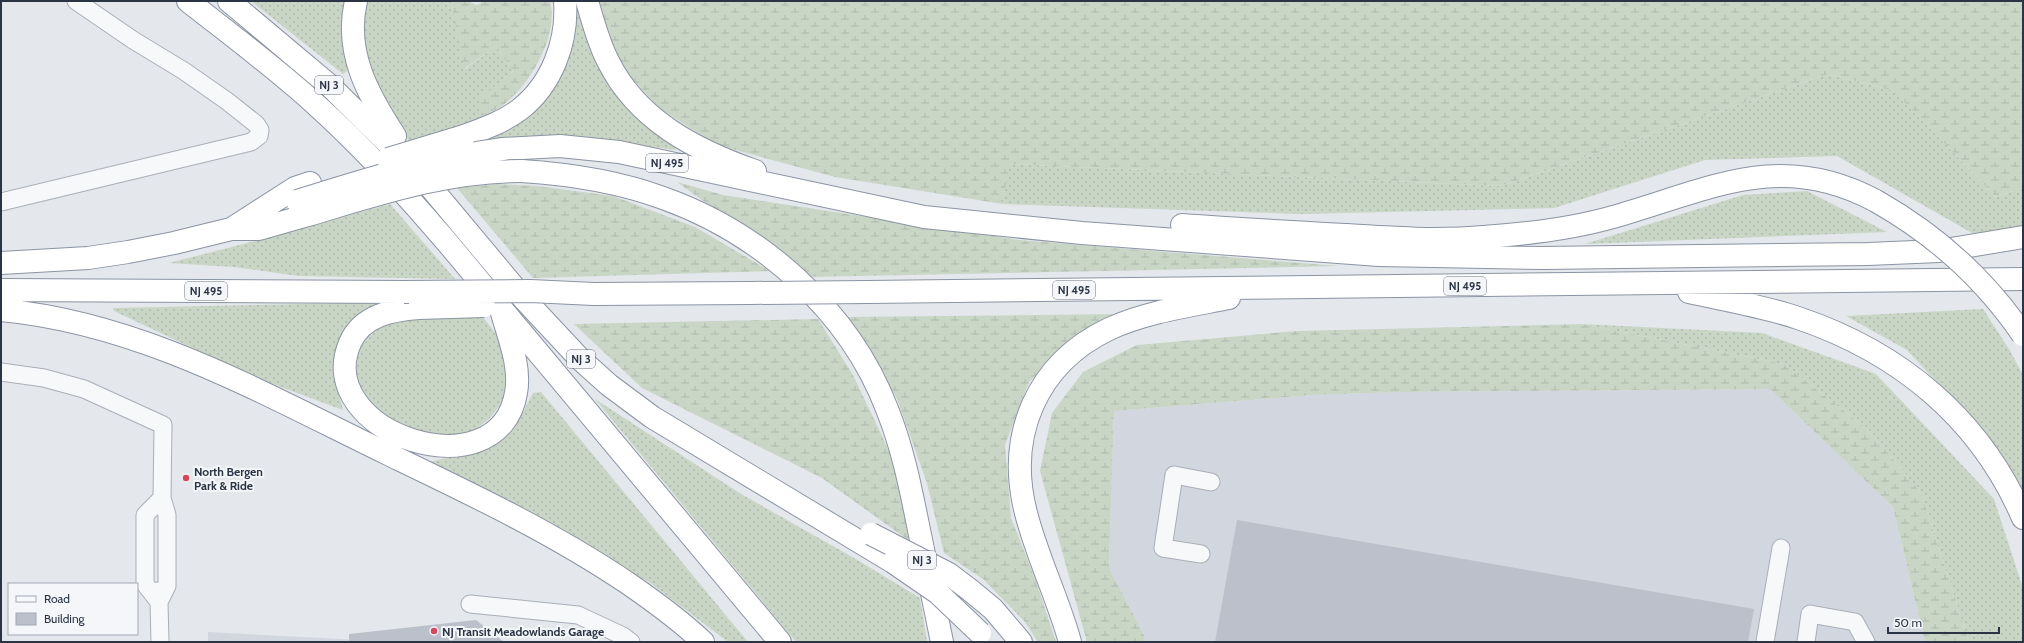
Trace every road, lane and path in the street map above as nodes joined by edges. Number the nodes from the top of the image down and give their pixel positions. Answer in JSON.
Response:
{"nodes":[{"id":1,"x":76,"y":1,"type":"edge"},
{"id":2,"x":188,"y":1,"type":"edge"},
{"id":3,"x":229,"y":1,"type":"edge"},
{"id":4,"x":356,"y":1,"type":"edge"},
{"id":5,"x":565,"y":1,"type":"edge"},
{"id":6,"x":587,"y":1,"type":"edge"},
{"id":7,"x":422,"y":177,"type":"junction"},
{"id":8,"x":829,"y":198,"type":"junction"},
{"id":9,"x":1,"y":202,"type":"edge"},
{"id":10,"x":303,"y":208,"type":"junction"},
{"id":11,"x":254,"y":214,"type":"junction"},
{"id":12,"x":977,"y":221,"type":"junction"},
{"id":13,"x":230,"y":229,"type":"junction"},
{"id":14,"x":2023,"y":237,"type":"edge"},
{"id":15,"x":1988,"y":244,"type":"junction"},
{"id":16,"x":2023,"y":244,"type":"edge"},
{"id":17,"x":4,"y":263,"type":"edge"},
{"id":18,"x":2023,"y":279,"type":"edge"},
{"id":19,"x":1650,"y":284,"type":"junction"},
{"id":20,"x":1280,"y":287,"type":"junction"},
{"id":21,"x":594,"y":294,"type":"junction"},
{"id":22,"x":4,"y":300,"type":"edge"},
{"id":23,"x":501,"y":308,"type":"junction"},
{"id":24,"x":2023,"y":335,"type":"edge"},
{"id":25,"x":1,"y":372,"type":"edge"},
{"id":26,"x":1211,"y":482,"type":"dead end"},
{"id":27,"x":780,"y":493,"type":"junction"},
{"id":28,"x":162,"y":498,"type":"junction"},
{"id":29,"x":2023,"y":518,"type":"edge"},
{"id":30,"x":1781,"y":548,"type":"dead end"},
{"id":31,"x":1201,"y":554,"type":"dead end"},
{"id":32,"x":160,"y":602,"type":"junction"},
{"id":33,"x":470,"y":604,"type":"dead end"},
{"id":34,"x":985,"y":637,"type":"edge"},
{"id":35,"x":160,"y":642,"type":"edge"},
{"id":36,"x":630,"y":642,"type":"edge"},
{"id":37,"x":703,"y":642,"type":"edge"},
{"id":38,"x":780,"y":642,"type":"edge"},
{"id":39,"x":942,"y":642,"type":"edge"},
{"id":40,"x":1021,"y":642,"type":"edge"},
{"id":41,"x":1070,"y":642,"type":"edge"},
{"id":42,"x":1765,"y":642,"type":"edge"},
{"id":43,"x":1806,"y":642,"type":"edge"},
{"id":44,"x":1866,"y":642,"type":"edge"}],
"edges":[{"from":1,"to":9,"type":"street"},
{"from":2,"to":23,"type":"highway","number":"NJ 3"},
{"from":3,"to":7,"type":"highway","number":"NJ 3"},
{"from":4,"to":7,"type":"highway"},
{"from":5,"to":11,"type":"highway","bridge":true},
{"from":6,"to":8,"type":"highway"},
{"from":7,"to":27,"type":"highway","number":"NJ 3"},
{"from":8,"to":10,"type":"highway","number":"NJ 495","bridge":true},
{"from":8,"to":12,"type":"highway","number":"NJ 495"},
{"from":10,"to":11,"type":"highway","number":"NJ 495"},
{"from":10,"to":13,"type":"highway"},
{"from":10,"to":39,"type":"highway","bridge":true},
{"from":11,"to":13,"type":"highway","number":"NJ 495"},
{"from":12,"to":15,"type":"highway"},
{"from":12,"to":24,"type":"highway","bridge":true},
{"from":13,"to":17,"type":"highway","number":"NJ 495"},
{"from":14,"to":15,"type":"highway"},
{"from":15,"to":16,"type":"highway"},
{"from":18,"to":19,"type":"highway"},
{"from":19,"to":20,"type":"highway","number":"NJ 495"},
{"from":19,"to":29,"type":"highway"},
{"from":20,"to":21,"type":"highway","number":"NJ 495","bridge":true},
{"from":20,"to":41,"type":"highway"},
{"from":21,"to":22,"type":"highway","number":"NJ 495","bridge":true},
{"from":21,"to":23,"type":"highway","bridge":true},
{"from":22,"to":37,"type":"highway"},
{"from":23,"to":38,"type":"highway","number":"NJ 3"},
{"from":25,"to":28,"type":"street"},
{"from":26,"to":31,"type":"street"},
{"from":27,"to":34,"type":"highway","number":"NJ 3","bridge":true},
{"from":27,"to":40,"type":"highway","number":"NJ 3","bridge":true},
{"from":28,"to":32,"type":"street"},
{"from":28,"to":32,"type":"street"},
{"from":30,"to":42,"type":"street"},
{"from":32,"to":35,"type":"street"},
{"from":33,"to":36,"type":"street"},
{"from":43,"to":44,"type":"street"}]}
